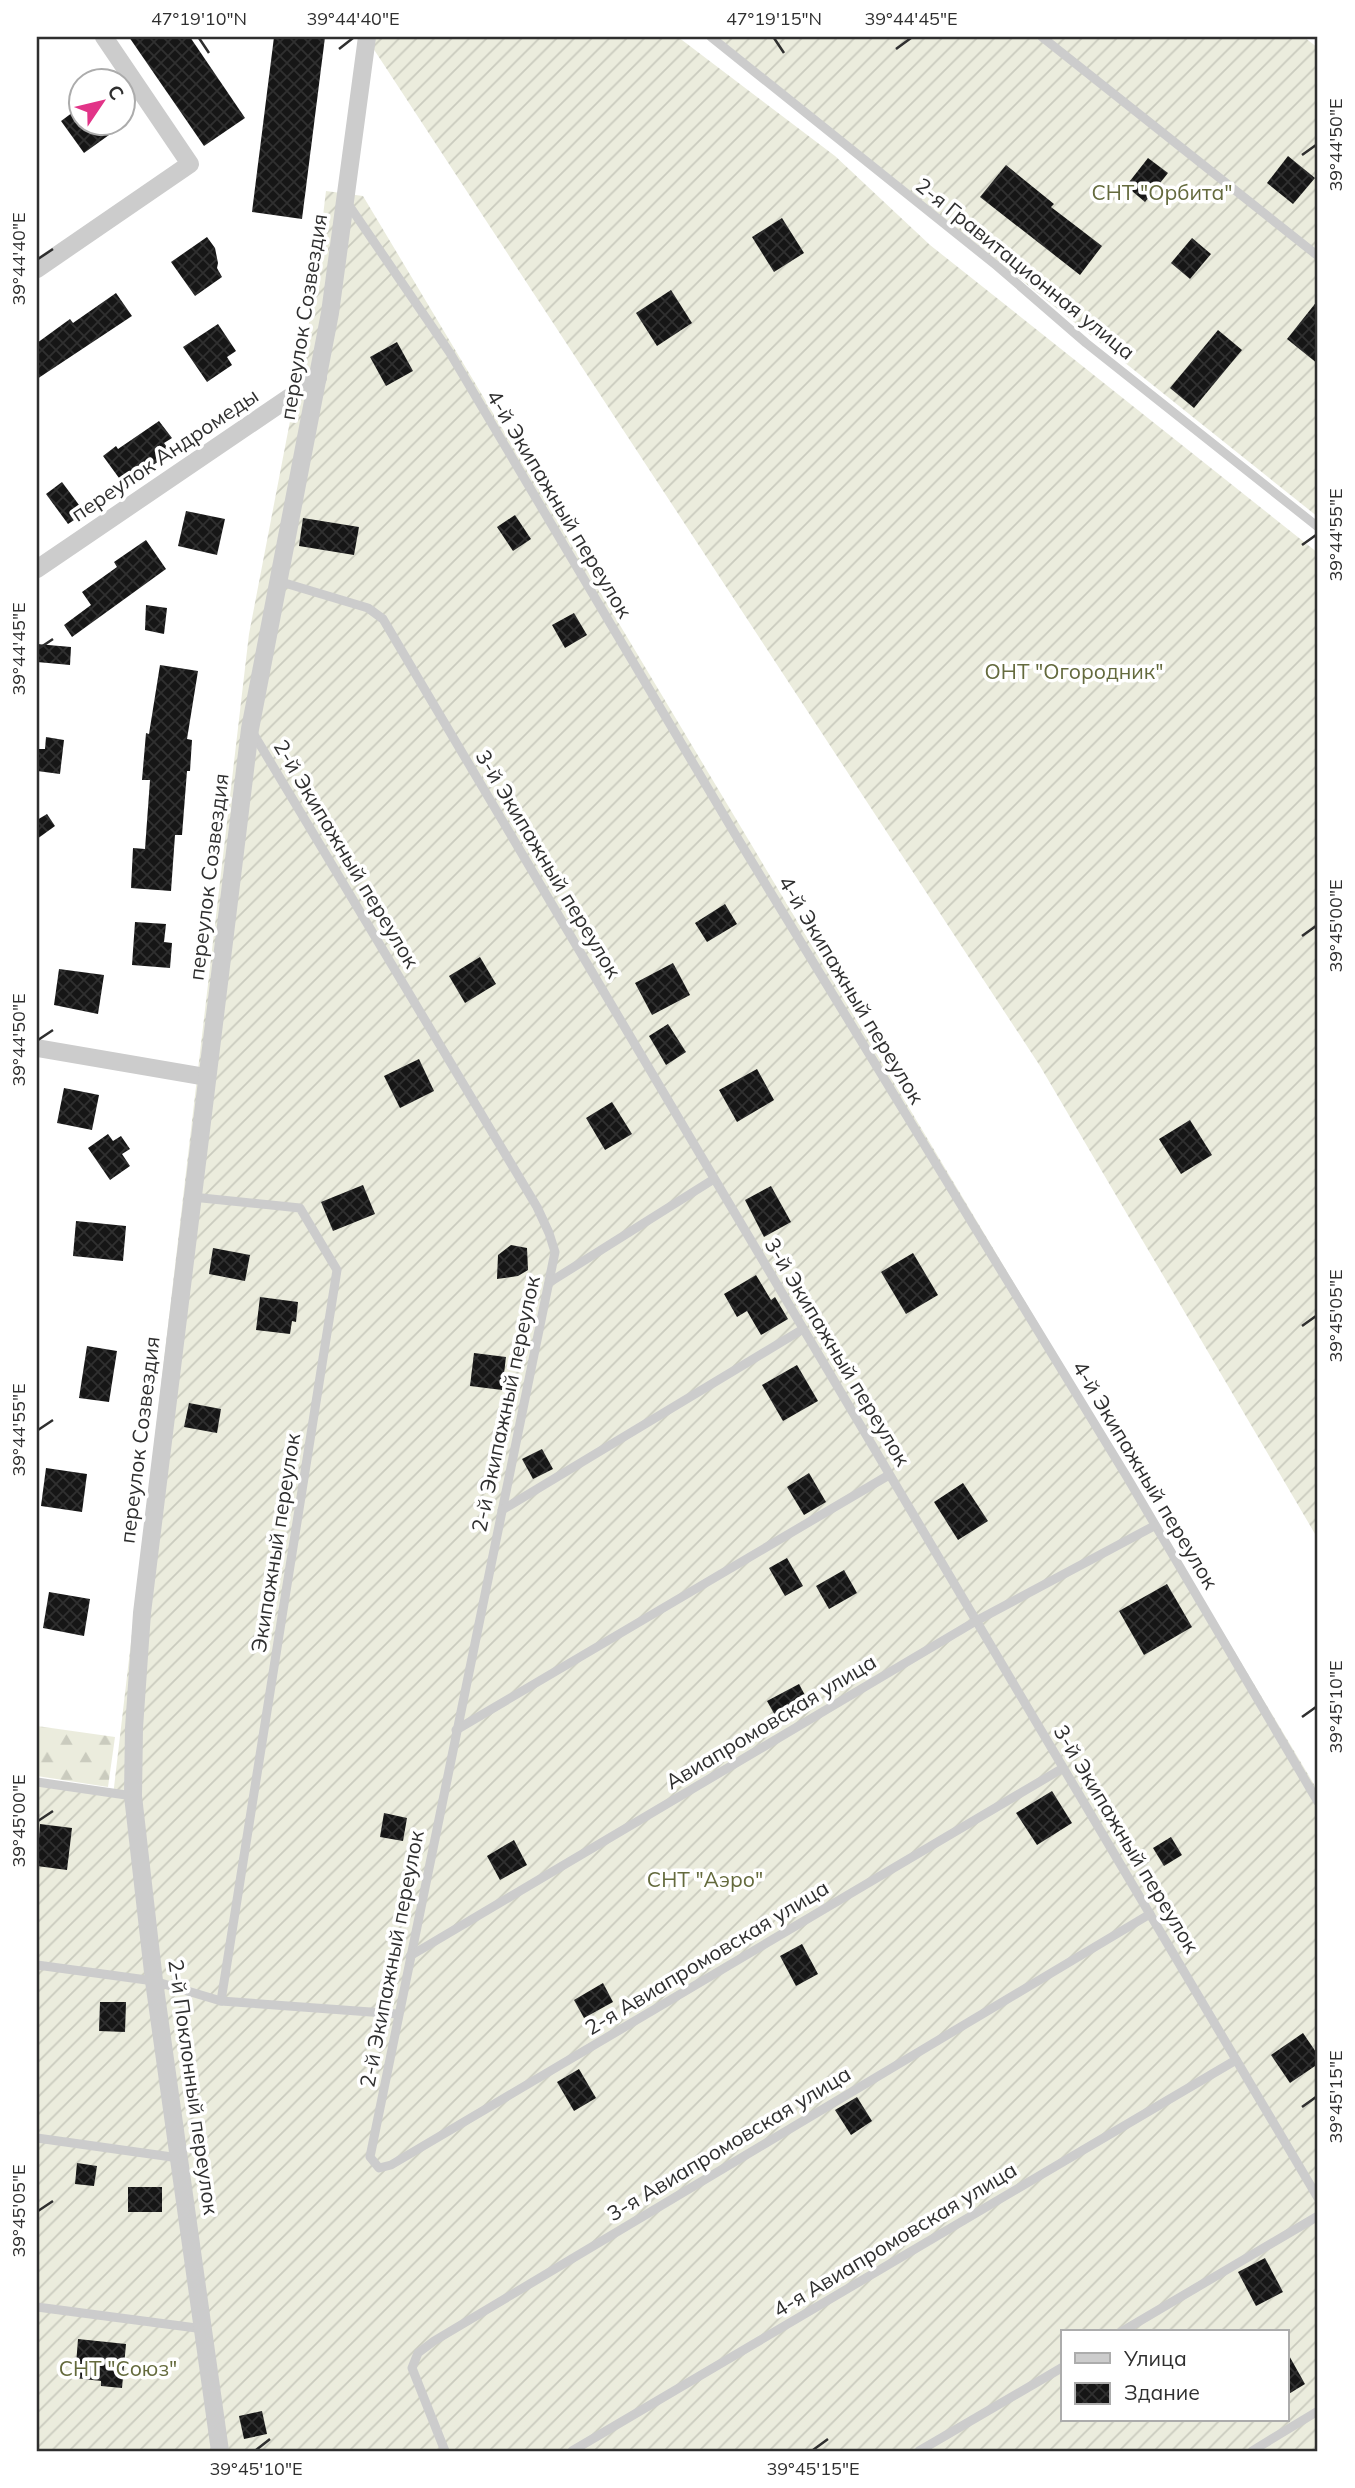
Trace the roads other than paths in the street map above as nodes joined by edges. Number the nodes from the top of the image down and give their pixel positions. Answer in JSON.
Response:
{"nodes":[{"id":1,"x":104,"y":37,"type":"edge"},
{"id":2,"x":367,"y":37,"type":"edge"},
{"id":3,"x":711,"y":37,"type":"edge"},
{"id":4,"x":1042,"y":37,"type":"edge"},
{"id":5,"x":346,"y":200,"type":"junction"},
{"id":6,"x":1318,"y":256,"type":"edge"},
{"id":7,"x":37,"y":269,"type":"edge"},
{"id":8,"x":318,"y":378,"type":"junction"},
{"id":9,"x":1318,"y":527,"type":"edge"},
{"id":10,"x":37,"y":569,"type":"edge"},
{"id":11,"x":278,"y":581,"type":"junction"},
{"id":12,"x":250,"y":729,"type":"junction"},
{"id":13,"x":37,"y":1048,"type":"edge"},
{"id":14,"x":206,"y":1077,"type":"junction"},
{"id":15,"x":714,"y":1179,"type":"junction"},
{"id":16,"x":192,"y":1197,"type":"junction"},
{"id":17,"x":550,"y":1282,"type":"junction"},
{"id":18,"x":803,"y":1329,"type":"junction"},
{"id":19,"x":889,"y":1475,"type":"junction"},
{"id":20,"x":502,"y":1510,"type":"junction"},
{"id":21,"x":1154,"y":1526,"type":"junction"},
{"id":22,"x":976,"y":1621,"type":"junction"},
{"id":23,"x":134,"y":1728,"type":"joint"},
{"id":24,"x":456,"y":1730,"type":"junction"},
{"id":25,"x":1063,"y":1768,"type":"junction"},
{"id":26,"x":37,"y":1782,"type":"edge"},
{"id":27,"x":133,"y":1796,"type":"junction"},
{"id":28,"x":1318,"y":1802,"type":"edge"},
{"id":29,"x":1150,"y":1914,"type":"junction"},
{"id":30,"x":410,"y":1956,"type":"junction"},
{"id":31,"x":37,"y":1965,"type":"edge"},
{"id":32,"x":154,"y":1981,"type":"junction"},
{"id":33,"x":221,"y":2001,"type":"junction"},
{"id":34,"x":398,"y":2014,"type":"junction"},
{"id":35,"x":1236,"y":2060,"type":"junction"},
{"id":36,"x":37,"y":2138,"type":"edge"},
{"id":37,"x":370,"y":2157,"type":"joint"},
{"id":38,"x":179,"y":2158,"type":"junction"},
{"id":39,"x":1318,"y":2198,"type":"edge"},
{"id":40,"x":1318,"y":2216,"type":"edge"},
{"id":41,"x":37,"y":2307,"type":"edge"},
{"id":42,"x":204,"y":2329,"type":"junction"},
{"id":43,"x":1124,"y":2330,"type":"edge"},
{"id":44,"x":1061,"y":2368,"type":"edge"},
{"id":45,"x":1318,"y":2411,"type":"edge"},
{"id":46,"x":220,"y":2451,"type":"edge"},
{"id":47,"x":445,"y":2451,"type":"edge"},
{"id":48,"x":572,"y":2451,"type":"edge"},
{"id":49,"x":919,"y":2451,"type":"edge"},
{"id":50,"x":1252,"y":2451,"type":"edge"}],
"edges":[{"from":1,"to":7,"type":"street"},
{"from":2,"to":5,"type":"street","name":"переулок Созвездия"},
{"from":3,"to":9,"type":"lane","name":"2-я Гравитационная улица"},
{"from":4,"to":6,"type":"lane"},
{"from":5,"to":8,"type":"street","name":"переулок Созвездия"},
{"from":5,"to":21,"type":"lane","name":"4-й Экипажный переулок"},
{"from":8,"to":10,"type":"street","name":"переулок Андромеды"},
{"from":8,"to":11,"type":"street","name":"переулок Созвездия"},
{"from":11,"to":12,"type":"street","name":"переулок Созвездия"},
{"from":11,"to":15,"type":"lane","name":"3-й Экипажный переулок"},
{"from":12,"to":14,"type":"street","name":"переулок Созвездия"},
{"from":12,"to":17,"type":"lane","name":"2-й Экипажный переулок"},
{"from":13,"to":14,"type":"street"},
{"from":14,"to":16,"type":"street","name":"переулок Созвездия"},
{"from":15,"to":17,"type":"lane"},
{"from":15,"to":18,"type":"lane","name":"3-й Экипажный переулок"},
{"from":16,"to":23,"type":"street","name":"переулок Созвездия"},
{"from":16,"to":33,"type":"lane","name":"Экипажный переулок"},
{"from":17,"to":20,"type":"lane","name":"2-й Экипажный переулок"},
{"from":18,"to":19,"type":"lane","name":"3-й Экипажный переулок"},
{"from":18,"to":20,"type":"lane"},
{"from":19,"to":22,"type":"lane","name":"3-й Экипажный переулок"},
{"from":19,"to":24,"type":"lane"},
{"from":20,"to":24,"type":"lane","name":"2-й Экипажный переулок"},
{"from":21,"to":22,"type":"lane","name":"Авиапромовская улица"},
{"from":21,"to":28,"type":"lane","name":"4-й Экипажный переулок"},
{"from":22,"to":25,"type":"lane","name":"3-й Экипажный переулок"},
{"from":22,"to":30,"type":"lane","name":"Авиапромовская улица"},
{"from":23,"to":27,"type":"street","name":"2-й Поклонный переулок"},
{"from":24,"to":30,"type":"lane","name":"2-й Экипажный переулок"},
{"from":25,"to":29,"type":"lane","name":"3-й Экипажный переулок"},
{"from":25,"to":37,"type":"lane","name":"2-я Авиапромовская улица"},
{"from":26,"to":27,"type":"lane"},
{"from":27,"to":32,"type":"street","name":"2-й Поклонный переулок"},
{"from":29,"to":35,"type":"lane","name":"3-й Экипажный переулок"},
{"from":29,"to":47,"type":"lane","name":"3-я Авиапромовская улица"},
{"from":30,"to":34,"type":"lane","name":"2-й Экипажный переулок"},
{"from":31,"to":32,"type":"lane"},
{"from":32,"to":33,"type":"lane"},
{"from":32,"to":38,"type":"street","name":"2-й Поклонный переулок"},
{"from":33,"to":34,"type":"lane"},
{"from":34,"to":37,"type":"lane","name":"2-й Экипажный переулок"},
{"from":35,"to":39,"type":"lane","name":"3-й Экипажный переулок"},
{"from":35,"to":48,"type":"lane","name":"4-я Авиапромовская улица"},
{"from":36,"to":38,"type":"lane"},
{"from":38,"to":42,"type":"street","name":"2-й Поклонный переулок"},
{"from":40,"to":43,"type":"lane"},
{"from":41,"to":42,"type":"lane"},
{"from":42,"to":46,"type":"street","name":"2-й Поклонный переулок"},
{"from":44,"to":49,"type":"lane"},
{"from":45,"to":50,"type":"lane"}]}
